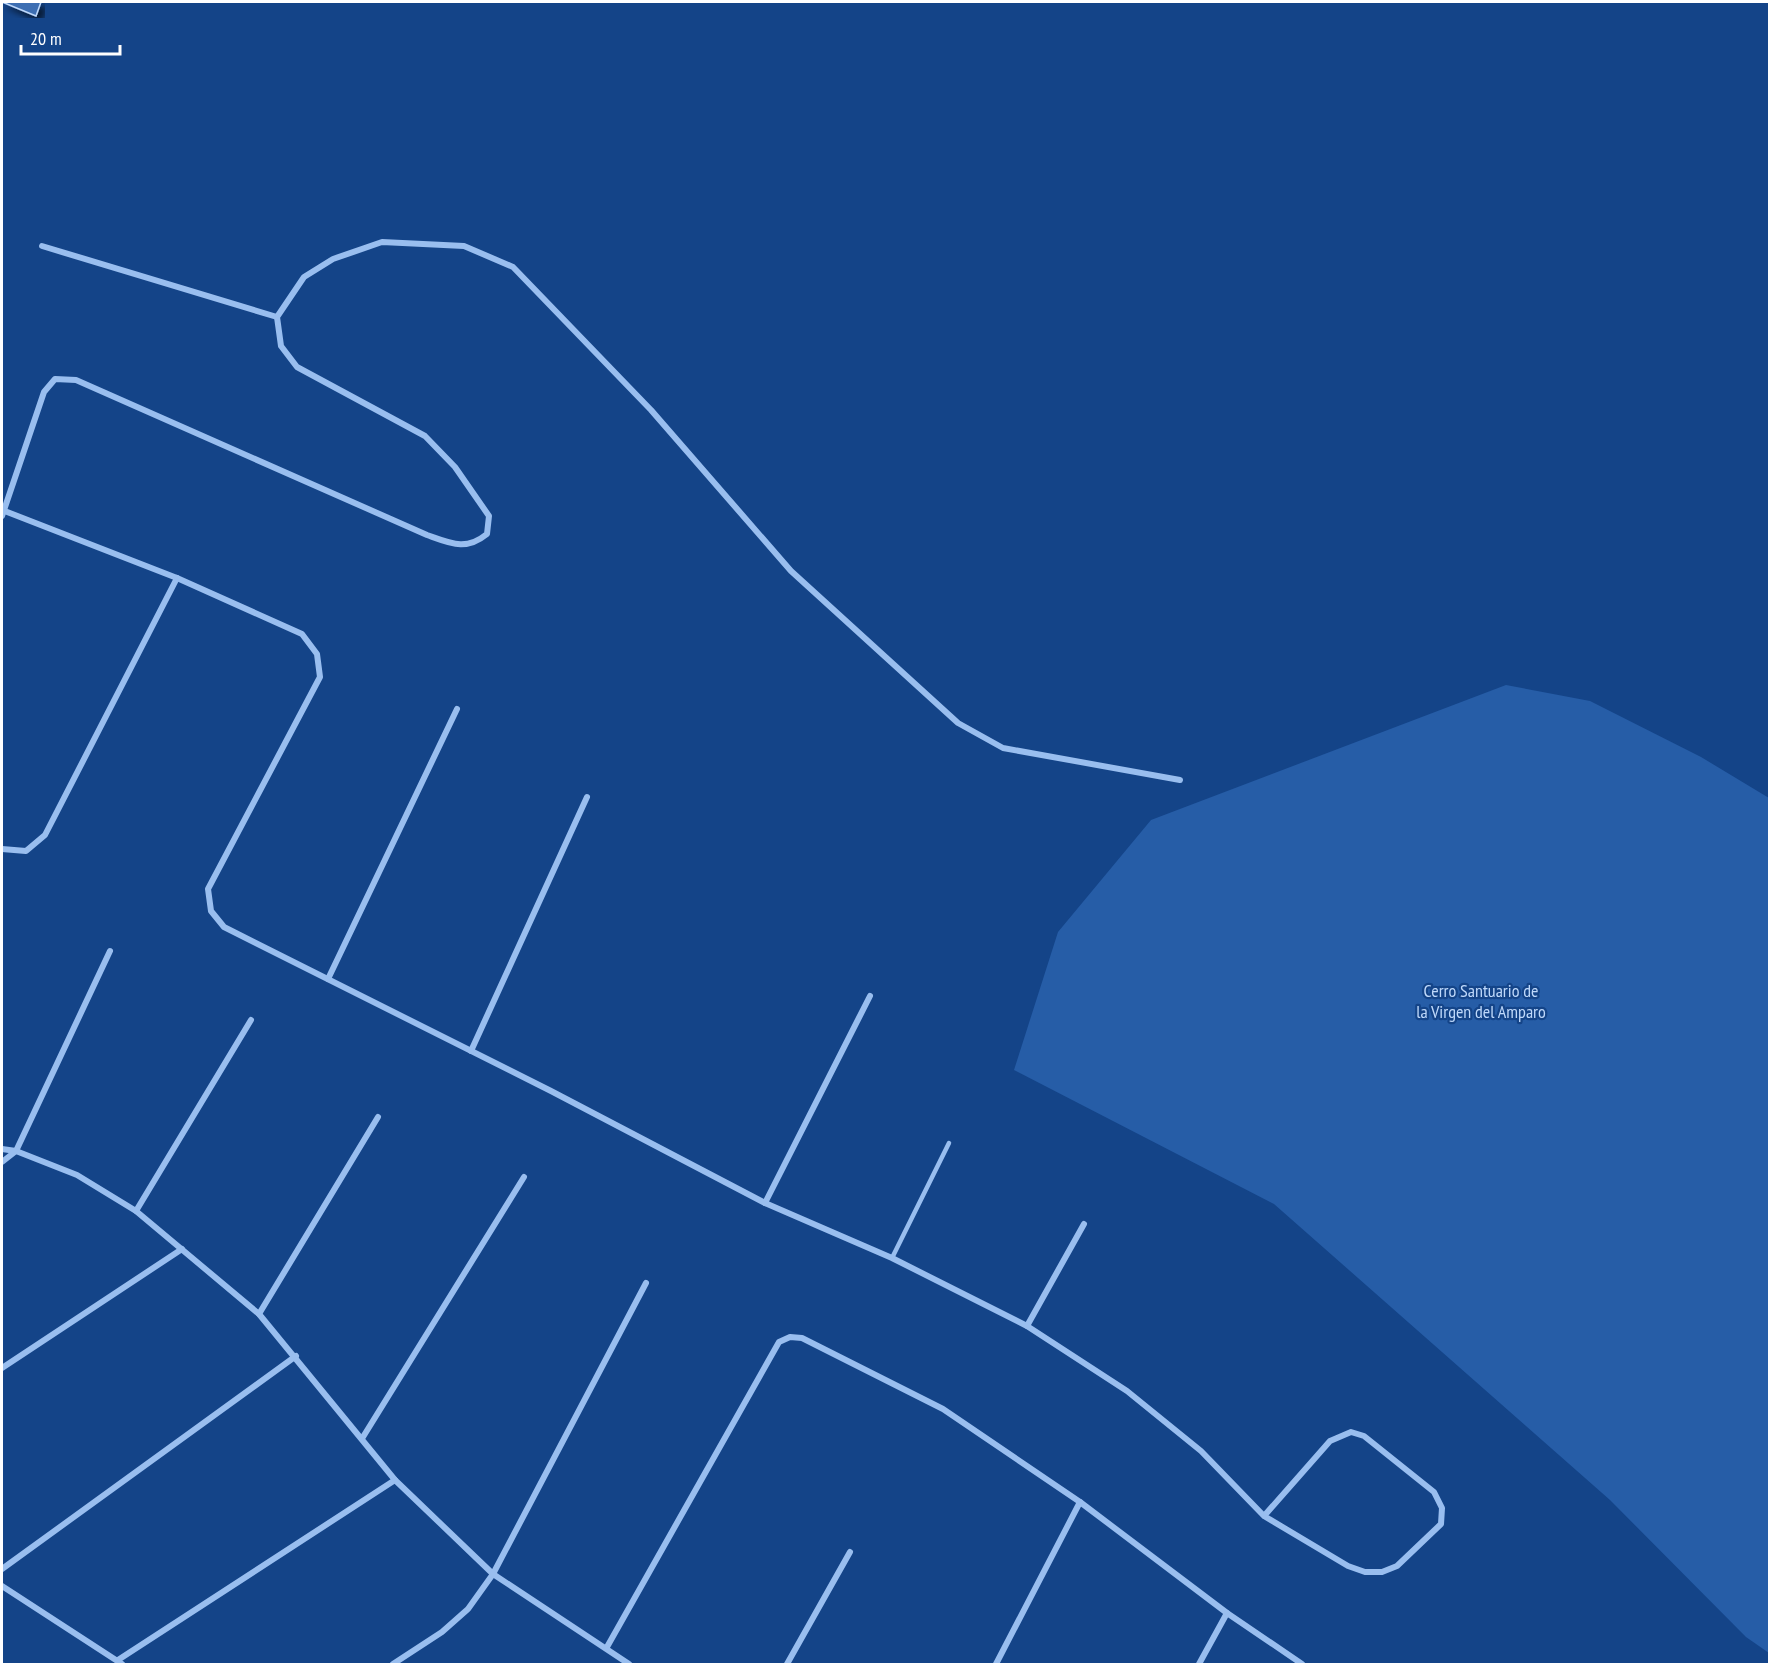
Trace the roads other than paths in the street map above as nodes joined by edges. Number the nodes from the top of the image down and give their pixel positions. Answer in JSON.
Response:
{"nodes":[{"id":1,"x":42,"y":246,"type":"dead end"},
{"id":2,"x":277,"y":317,"type":"junction"},
{"id":3,"x":2,"y":512,"type":"edge"},
{"id":4,"x":177,"y":578,"type":"junction"},
{"id":5,"x":457,"y":709,"type":"dead end"},
{"id":6,"x":1180,"y":780,"type":"dead end"},
{"id":7,"x":587,"y":797,"type":"dead end"},
{"id":8,"x":2,"y":849,"type":"edge"},
{"id":9,"x":110,"y":951,"type":"dead end"},
{"id":10,"x":328,"y":979,"type":"junction"},
{"id":11,"x":870,"y":996,"type":"dead end"},
{"id":12,"x":251,"y":1020,"type":"dead end"},
{"id":13,"x":471,"y":1051,"type":"junction"},
{"id":14,"x":378,"y":1118,"type":"dead end"},
{"id":15,"x":950,"y":1143,"type":"dead end"},
{"id":16,"x":2,"y":1149,"type":"edge"},
{"id":17,"x":16,"y":1151,"type":"junction"},
{"id":18,"x":2,"y":1162,"type":"edge"},
{"id":19,"x":524,"y":1177,"type":"dead end"},
{"id":20,"x":765,"y":1203,"type":"junction"},
{"id":21,"x":136,"y":1211,"type":"junction"},
{"id":22,"x":1084,"y":1224,"type":"dead end"},
{"id":23,"x":182,"y":1250,"type":"junction"},
{"id":24,"x":892,"y":1258,"type":"junction"},
{"id":25,"x":646,"y":1283,"type":"dead end"},
{"id":26,"x":259,"y":1314,"type":"junction"},
{"id":27,"x":1027,"y":1326,"type":"junction"},
{"id":28,"x":296,"y":1356,"type":"junction"},
{"id":29,"x":2,"y":1368,"type":"edge"},
{"id":30,"x":363,"y":1437,"type":"junction"},
{"id":31,"x":395,"y":1480,"type":"junction"},
{"id":32,"x":1080,"y":1502,"type":"junction"},
{"id":33,"x":1264,"y":1516,"type":"junction"},
{"id":34,"x":850,"y":1551,"type":"dead end"},
{"id":35,"x":2,"y":1569,"type":"edge"},
{"id":36,"x":493,"y":1574,"type":"junction"},
{"id":37,"x":2,"y":1586,"type":"edge"},
{"id":38,"x":1227,"y":1613,"type":"junction"},
{"id":39,"x":607,"y":1647,"type":"junction"},
{"id":40,"x":120,"y":1662,"type":"edge"},
{"id":41,"x":393,"y":1665,"type":"edge"},
{"id":42,"x":629,"y":1665,"type":"edge"},
{"id":43,"x":787,"y":1665,"type":"edge"},
{"id":44,"x":996,"y":1665,"type":"edge"},
{"id":45,"x":1198,"y":1665,"type":"edge"},
{"id":46,"x":1302,"y":1665,"type":"edge"}],
"edges":[{"from":1,"to":2,"type":"street"},
{"from":2,"to":3,"type":"street"},
{"from":2,"to":6,"type":"street"},
{"from":3,"to":4,"type":"street"},
{"from":4,"to":8,"type":"street"},
{"from":4,"to":10,"type":"street"},
{"from":5,"to":10,"type":"street"},
{"from":7,"to":13,"type":"street"},
{"from":9,"to":17,"type":"street"},
{"from":10,"to":13,"type":"street"},
{"from":11,"to":20,"type":"street"},
{"from":12,"to":21,"type":"street"},
{"from":13,"to":20,"type":"street"},
{"from":14,"to":26,"type":"street"},
{"from":15,"to":24,"type":"lane"},
{"from":16,"to":17,"type":"street"},
{"from":17,"to":18,"type":"street"},
{"from":17,"to":21,"type":"street"},
{"from":19,"to":30,"type":"street"},
{"from":20,"to":24,"type":"street"},
{"from":21,"to":23,"type":"street"},
{"from":22,"to":27,"type":"street"},
{"from":23,"to":26,"type":"street"},
{"from":23,"to":29,"type":"street"},
{"from":24,"to":27,"type":"street"},
{"from":25,"to":36,"type":"street"},
{"from":26,"to":28,"type":"street"},
{"from":27,"to":33,"type":"street"},
{"from":28,"to":30,"type":"street"},
{"from":28,"to":35,"type":"street"},
{"from":30,"to":31,"type":"street"},
{"from":31,"to":36,"type":"street"},
{"from":31,"to":40,"type":"street"},
{"from":32,"to":38,"type":"street"},
{"from":32,"to":39,"type":"street"},
{"from":32,"to":44,"type":"street"},
{"from":33,"to":33,"type":"street"},
{"from":34,"to":43,"type":"street"},
{"from":36,"to":39,"type":"street"},
{"from":36,"to":41,"type":"street"},
{"from":37,"to":40,"type":"street"},
{"from":38,"to":45,"type":"street"},
{"from":38,"to":46,"type":"street"},
{"from":39,"to":42,"type":"street"}]}
